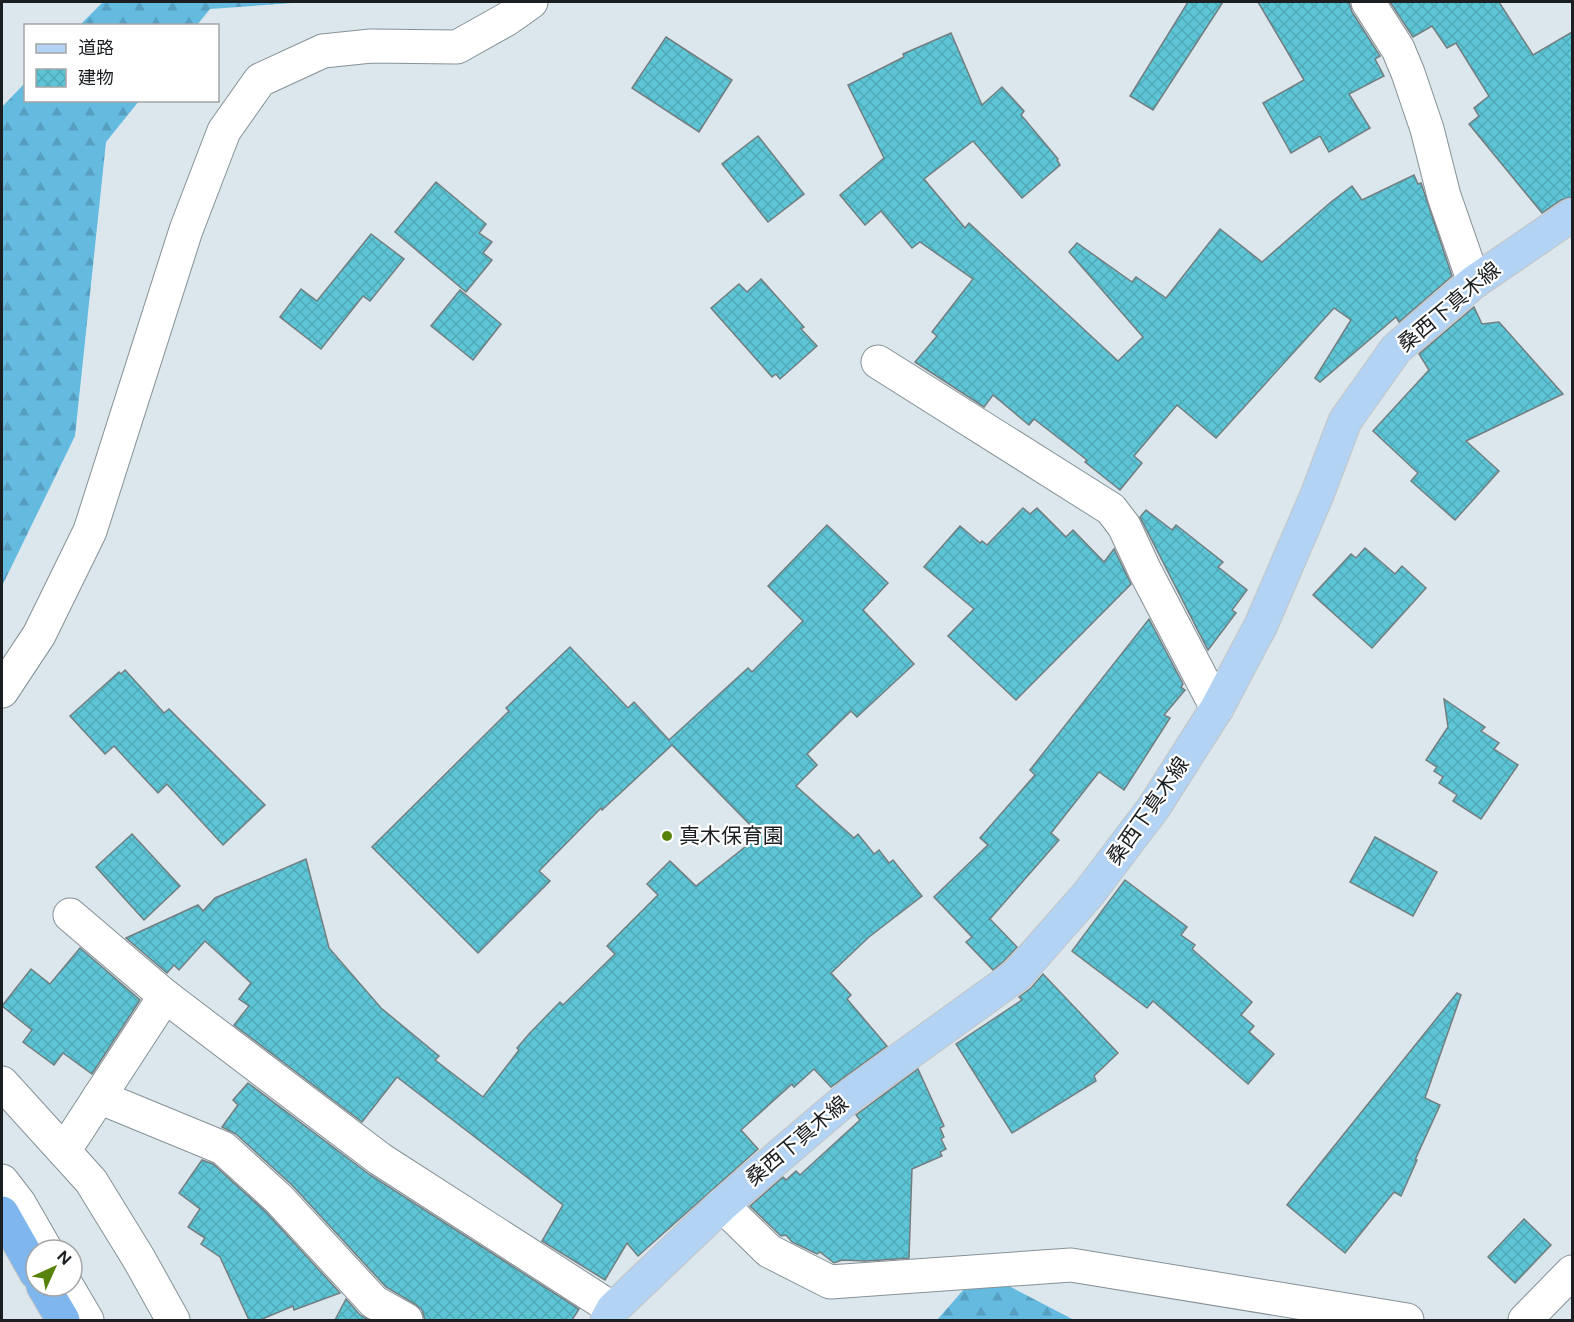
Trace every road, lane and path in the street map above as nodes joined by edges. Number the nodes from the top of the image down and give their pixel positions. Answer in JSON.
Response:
{"nodes":[{"id":1,"x":531,"y":2,"type":"edge"},
{"id":2,"x":1368,"y":2,"type":"edge"},
{"id":3,"x":1572,"y":214,"type":"edge"},
{"id":4,"x":1474,"y":282,"type":"junction"},
{"id":5,"x":878,"y":362,"type":"dead end"},
{"id":6,"x":2,"y":692,"type":"edge"},
{"id":7,"x":1217,"y":708,"type":"junction"},
{"id":8,"x":70,"y":915,"type":"dead end"},
{"id":9,"x":165,"y":996,"type":"junction"},
{"id":10,"x":2,"y":1083,"type":"edge"},
{"id":11,"x":99,"y":1097,"type":"junction"},
{"id":12,"x":64,"y":1151,"type":"junction"},
{"id":13,"x":2,"y":1181,"type":"edge"},
{"id":14,"x":722,"y":1205,"type":"junction"},
{"id":15,"x":2,"y":1213,"type":"edge"},
{"id":16,"x":39,"y":1238,"type":"edge"},
{"id":17,"x":24,"y":1252,"type":"edge"},
{"id":18,"x":1572,"y":1272,"type":"edge"},
{"id":19,"x":51,"y":1298,"type":"edge"},
{"id":20,"x":74,"y":1298,"type":"edge"},
{"id":21,"x":1337,"y":1314,"type":"edge"},
{"id":22,"x":610,"y":1315,"type":"edge"},
{"id":23,"x":63,"y":1320,"type":"edge"},
{"id":24,"x":87,"y":1320,"type":"edge"},
{"id":25,"x":173,"y":1320,"type":"edge"},
{"id":26,"x":406,"y":1320,"type":"edge"},
{"id":27,"x":1407,"y":1320,"type":"edge"},
{"id":28,"x":1525,"y":1320,"type":"edge"}],
"edges":[{"from":1,"to":6,"type":"street"},
{"from":2,"to":4,"type":"street"},
{"from":3,"to":4,"type":"main road","name":"桑西下真木線"},
{"from":4,"to":7,"type":"main road","name":"桑西下真木線"},
{"from":5,"to":7,"type":"street"},
{"from":7,"to":14,"type":"main road","name":"桑西下真木線"},
{"from":8,"to":9,"type":"street"},
{"from":9,"to":11,"type":"street"},
{"from":9,"to":22,"type":"street"},
{"from":10,"to":12,"type":"street"},
{"from":11,"to":12,"type":"street"},
{"from":11,"to":26,"type":"street"},
{"from":12,"to":25,"type":"street"},
{"from":13,"to":16,"type":"street"},
{"from":14,"to":21,"type":"street"},
{"from":14,"to":22,"type":"main road","name":"桑西下真木線"},
{"from":15,"to":17,"type":"highway"},
{"from":18,"to":28,"type":"street"},
{"from":19,"to":23,"type":"highway"},
{"from":20,"to":24,"type":"street"},
{"from":21,"to":27,"type":"street"}]}
